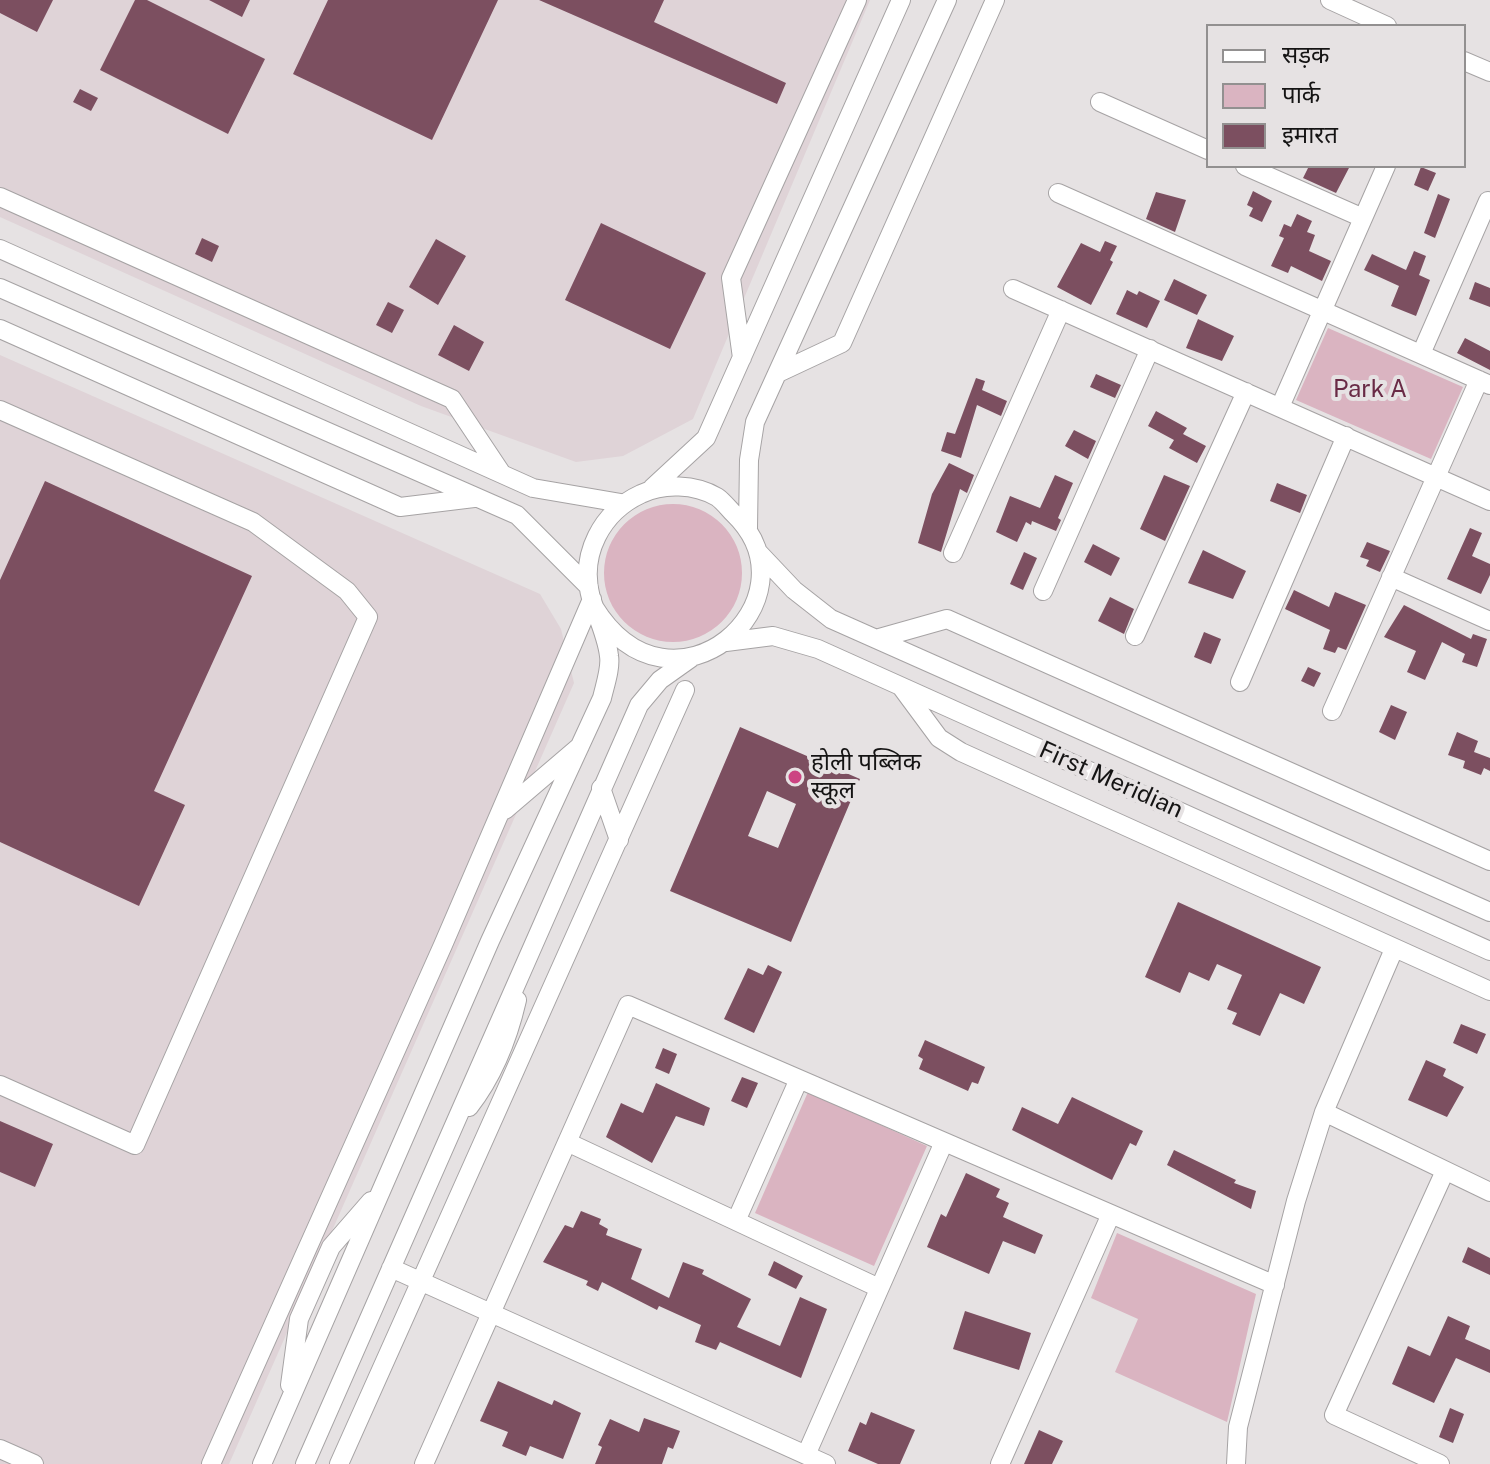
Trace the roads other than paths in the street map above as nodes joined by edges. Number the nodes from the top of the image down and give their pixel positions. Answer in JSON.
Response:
{"nodes":[{"id":1,"x":857,"y":0,"type":"edge"},
{"id":2,"x":953,"y":0,"type":"edge"},
{"id":3,"x":995,"y":0,"type":"edge"},
{"id":4,"x":1330,"y":0,"type":"edge"},
{"id":5,"x":900,"y":1,"type":"edge"},
{"id":6,"x":943,"y":8,"type":"edge"},
{"id":7,"x":1383,"y":24,"type":"edge"},
{"id":8,"x":1466,"y":62,"type":"edge"},
{"id":9,"x":1490,"y":72,"type":"edge"},
{"id":10,"x":1100,"y":102,"type":"dead end"},
{"id":11,"x":1206,"y":149,"type":"edge"},
{"id":12,"x":1250,"y":168,"type":"edge"},
{"id":13,"x":1385,"y":168,"type":"edge"},
{"id":14,"x":1058,"y":193,"type":"dead end"},
{"id":15,"x":0,"y":197,"type":"edge"},
{"id":16,"x":1488,"y":201,"type":"dead end"},
{"id":17,"x":1363,"y":218,"type":"junction"},
{"id":18,"x":0,"y":249,"type":"edge"},
{"id":19,"x":0,"y":288,"type":"edge"},
{"id":20,"x":1013,"y":289,"type":"dead end"},
{"id":21,"x":1061,"y":310,"type":"junction"},
{"id":22,"x":1324,"y":311,"type":"junction"},
{"id":23,"x":0,"y":329,"type":"edge"},
{"id":24,"x":1150,"y":349,"type":"junction"},
{"id":25,"x":1421,"y":354,"type":"junction"},
{"id":26,"x":742,"y":358,"type":"junction"},
{"id":27,"x":778,"y":373,"type":"junction"},
{"id":28,"x":1484,"y":382,"type":"edge"},
{"id":29,"x":1246,"y":392,"type":"junction"},
{"id":30,"x":1280,"y":407,"type":"junction"},
{"id":31,"x":0,"y":410,"type":"edge"},
{"id":32,"x":1346,"y":436,"type":"junction"},
{"id":33,"x":502,"y":474,"type":"junction"},
{"id":34,"x":1436,"y":476,"type":"junction"},
{"id":35,"x":652,"y":488,"type":"junction"},
{"id":36,"x":477,"y":497,"type":"junction"},
{"id":37,"x":1490,"y":501,"type":"edge"},
{"id":38,"x":621,"y":503,"type":"junction"},
{"id":39,"x":748,"y":528,"type":"junction"},
{"id":40,"x":759,"y":553,"type":"junction"},
{"id":41,"x":953,"y":553,"type":"dead end"},
{"id":42,"x":1391,"y":577,"type":"junction"},
{"id":43,"x":1043,"y":591,"type":"dead end"},
{"id":44,"x":591,"y":597,"type":"junction"},
{"id":45,"x":1490,"y":621,"type":"edge"},
{"id":46,"x":1135,"y":636,"type":"dead end"},
{"id":47,"x":876,"y":639,"type":"junction"},
{"id":48,"x":726,"y":642,"type":"junction"},
{"id":49,"x":691,"y":658,"type":"junction"},
{"id":50,"x":1240,"y":682,"type":"dead end"},
{"id":51,"x":900,"y":686,"type":"junction"},
{"id":52,"x":685,"y":690,"type":"dead end"},
{"id":53,"x":1332,"y":711,"type":"dead end"},
{"id":54,"x":583,"y":743,"type":"junction"},
{"id":55,"x":601,"y":788,"type":"junction"},
{"id":56,"x":499,"y":814,"type":"junction"},
{"id":57,"x":619,"y":840,"type":"junction"},
{"id":58,"x":1490,"y":861,"type":"edge"},
{"id":59,"x":1490,"y":912,"type":"edge"},
{"id":60,"x":1394,"y":949,"type":"junction"},
{"id":61,"x":1490,"y":951,"type":"edge"},
{"id":62,"x":1490,"y":991,"type":"edge"},
{"id":63,"x":799,"y":1079,"type":"junction"},
{"id":64,"x":0,"y":1085,"type":"edge"},
{"id":65,"x":1324,"y":1112,"type":"junction"},
{"id":66,"x":567,"y":1142,"type":"junction"},
{"id":67,"x":944,"y":1142,"type":"junction"},
{"id":68,"x":1445,"y":1171,"type":"junction"},
{"id":69,"x":1490,"y":1192,"type":"edge"},
{"id":70,"x":1111,"y":1214,"type":"junction"},
{"id":71,"x":736,"y":1221,"type":"junction"},
{"id":72,"x":391,"y":1268,"type":"junction"},
{"id":73,"x":421,"y":1282,"type":"junction"},
{"id":74,"x":1275,"y":1285,"type":"junction"},
{"id":75,"x":879,"y":1288,"type":"junction"},
{"id":76,"x":491,"y":1313,"type":"junction"},
{"id":77,"x":0,"y":1449,"type":"edge"},
{"id":78,"x":806,"y":1455,"type":"junction"},
{"id":79,"x":431,"y":1462,"type":"edge"},
{"id":80,"x":34,"y":1464,"type":"edge"},
{"id":81,"x":211,"y":1464,"type":"edge"},
{"id":82,"x":262,"y":1464,"type":"edge"},
{"id":83,"x":305,"y":1464,"type":"edge"},
{"id":84,"x":339,"y":1464,"type":"edge"},
{"id":85,"x":826,"y":1464,"type":"edge"},
{"id":86,"x":1000,"y":1464,"type":"edge"},
{"id":87,"x":1236,"y":1464,"type":"edge"},
{"id":88,"x":1440,"y":1464,"type":"edge"}],
"edges":[{"from":1,"to":26,"type":"street"},
{"from":2,"to":6,"type":"street"},
{"from":3,"to":27,"type":"street"},
{"from":4,"to":7,"type":"street"},
{"from":5,"to":26,"type":"street"},
{"from":6,"to":27,"type":"street"},
{"from":8,"to":9,"type":"street"},
{"from":10,"to":11,"type":"street"},
{"from":12,"to":17,"type":"street"},
{"from":13,"to":17,"type":"street"},
{"from":14,"to":22,"type":"street"},
{"from":15,"to":33,"type":"street"},
{"from":16,"to":25,"type":"street"},
{"from":17,"to":22,"type":"street"},
{"from":18,"to":33,"type":"street"},
{"from":19,"to":36,"type":"street"},
{"from":20,"to":21,"type":"street"},
{"from":21,"to":24,"type":"street"},
{"from":21,"to":41,"type":"street"},
{"from":22,"to":25,"type":"street"},
{"from":22,"to":30,"type":"street"},
{"from":23,"to":36,"type":"street"},
{"from":24,"to":29,"type":"street"},
{"from":24,"to":43,"type":"street"},
{"from":25,"to":28,"type":"street"},
{"from":26,"to":35,"type":"street"},
{"from":27,"to":39,"type":"street"},
{"from":28,"to":34,"type":"street"},
{"from":29,"to":30,"type":"street"},
{"from":29,"to":46,"type":"street"},
{"from":30,"to":32,"type":"street"},
{"from":31,"to":64,"type":"street"},
{"from":32,"to":34,"type":"street"},
{"from":32,"to":50,"type":"street"},
{"from":33,"to":38,"type":"street"},
{"from":34,"to":37,"type":"street"},
{"from":34,"to":42,"type":"street"},
{"from":35,"to":38,"type":"street"},
{"from":35,"to":39,"type":"street"},
{"from":36,"to":44,"type":"street"},
{"from":38,"to":44,"type":"street"},
{"from":39,"to":40,"type":"street"},
{"from":40,"to":47,"type":"street","name":"First Meridian"},
{"from":40,"to":48,"type":"street"},
{"from":42,"to":45,"type":"street"},
{"from":42,"to":53,"type":"street"},
{"from":44,"to":49,"type":"street"},
{"from":44,"to":54,"type":"street"},
{"from":44,"to":56,"type":"street"},
{"from":47,"to":58,"type":"street"},
{"from":47,"to":59,"type":"street","name":"First Meridian"},
{"from":48,"to":49,"type":"street"},
{"from":48,"to":51,"type":"street","name":"First Meridian"},
{"from":49,"to":55,"type":"street"},
{"from":51,"to":60,"type":"street"},
{"from":51,"to":61,"type":"street","name":"First Meridian"},
{"from":52,"to":57,"type":"street"},
{"from":54,"to":56,"type":"street"},
{"from":54,"to":82,"type":"street"},
{"from":55,"to":57,"type":"street"},
{"from":55,"to":72,"type":"street"},
{"from":56,"to":81,"type":"street"},
{"from":57,"to":73,"type":"street"},
{"from":60,"to":62,"type":"street"},
{"from":60,"to":65,"type":"street"},
{"from":63,"to":66,"type":"street"},
{"from":63,"to":67,"type":"street"},
{"from":63,"to":71,"type":"street"},
{"from":65,"to":68,"type":"street"},
{"from":65,"to":74,"type":"street"},
{"from":66,"to":71,"type":"street"},
{"from":66,"to":76,"type":"street"},
{"from":67,"to":70,"type":"street"},
{"from":67,"to":75,"type":"street"},
{"from":68,"to":69,"type":"street"},
{"from":68,"to":88,"type":"street"},
{"from":70,"to":74,"type":"street"},
{"from":70,"to":86,"type":"street"},
{"from":71,"to":75,"type":"street"},
{"from":72,"to":73,"type":"street"},
{"from":72,"to":83,"type":"street"},
{"from":73,"to":76,"type":"street"},
{"from":73,"to":84,"type":"street"},
{"from":74,"to":87,"type":"street"},
{"from":75,"to":78,"type":"street"},
{"from":76,"to":78,"type":"street"},
{"from":76,"to":79,"type":"street"},
{"from":77,"to":80,"type":"street"},
{"from":78,"to":85,"type":"street"}]}
